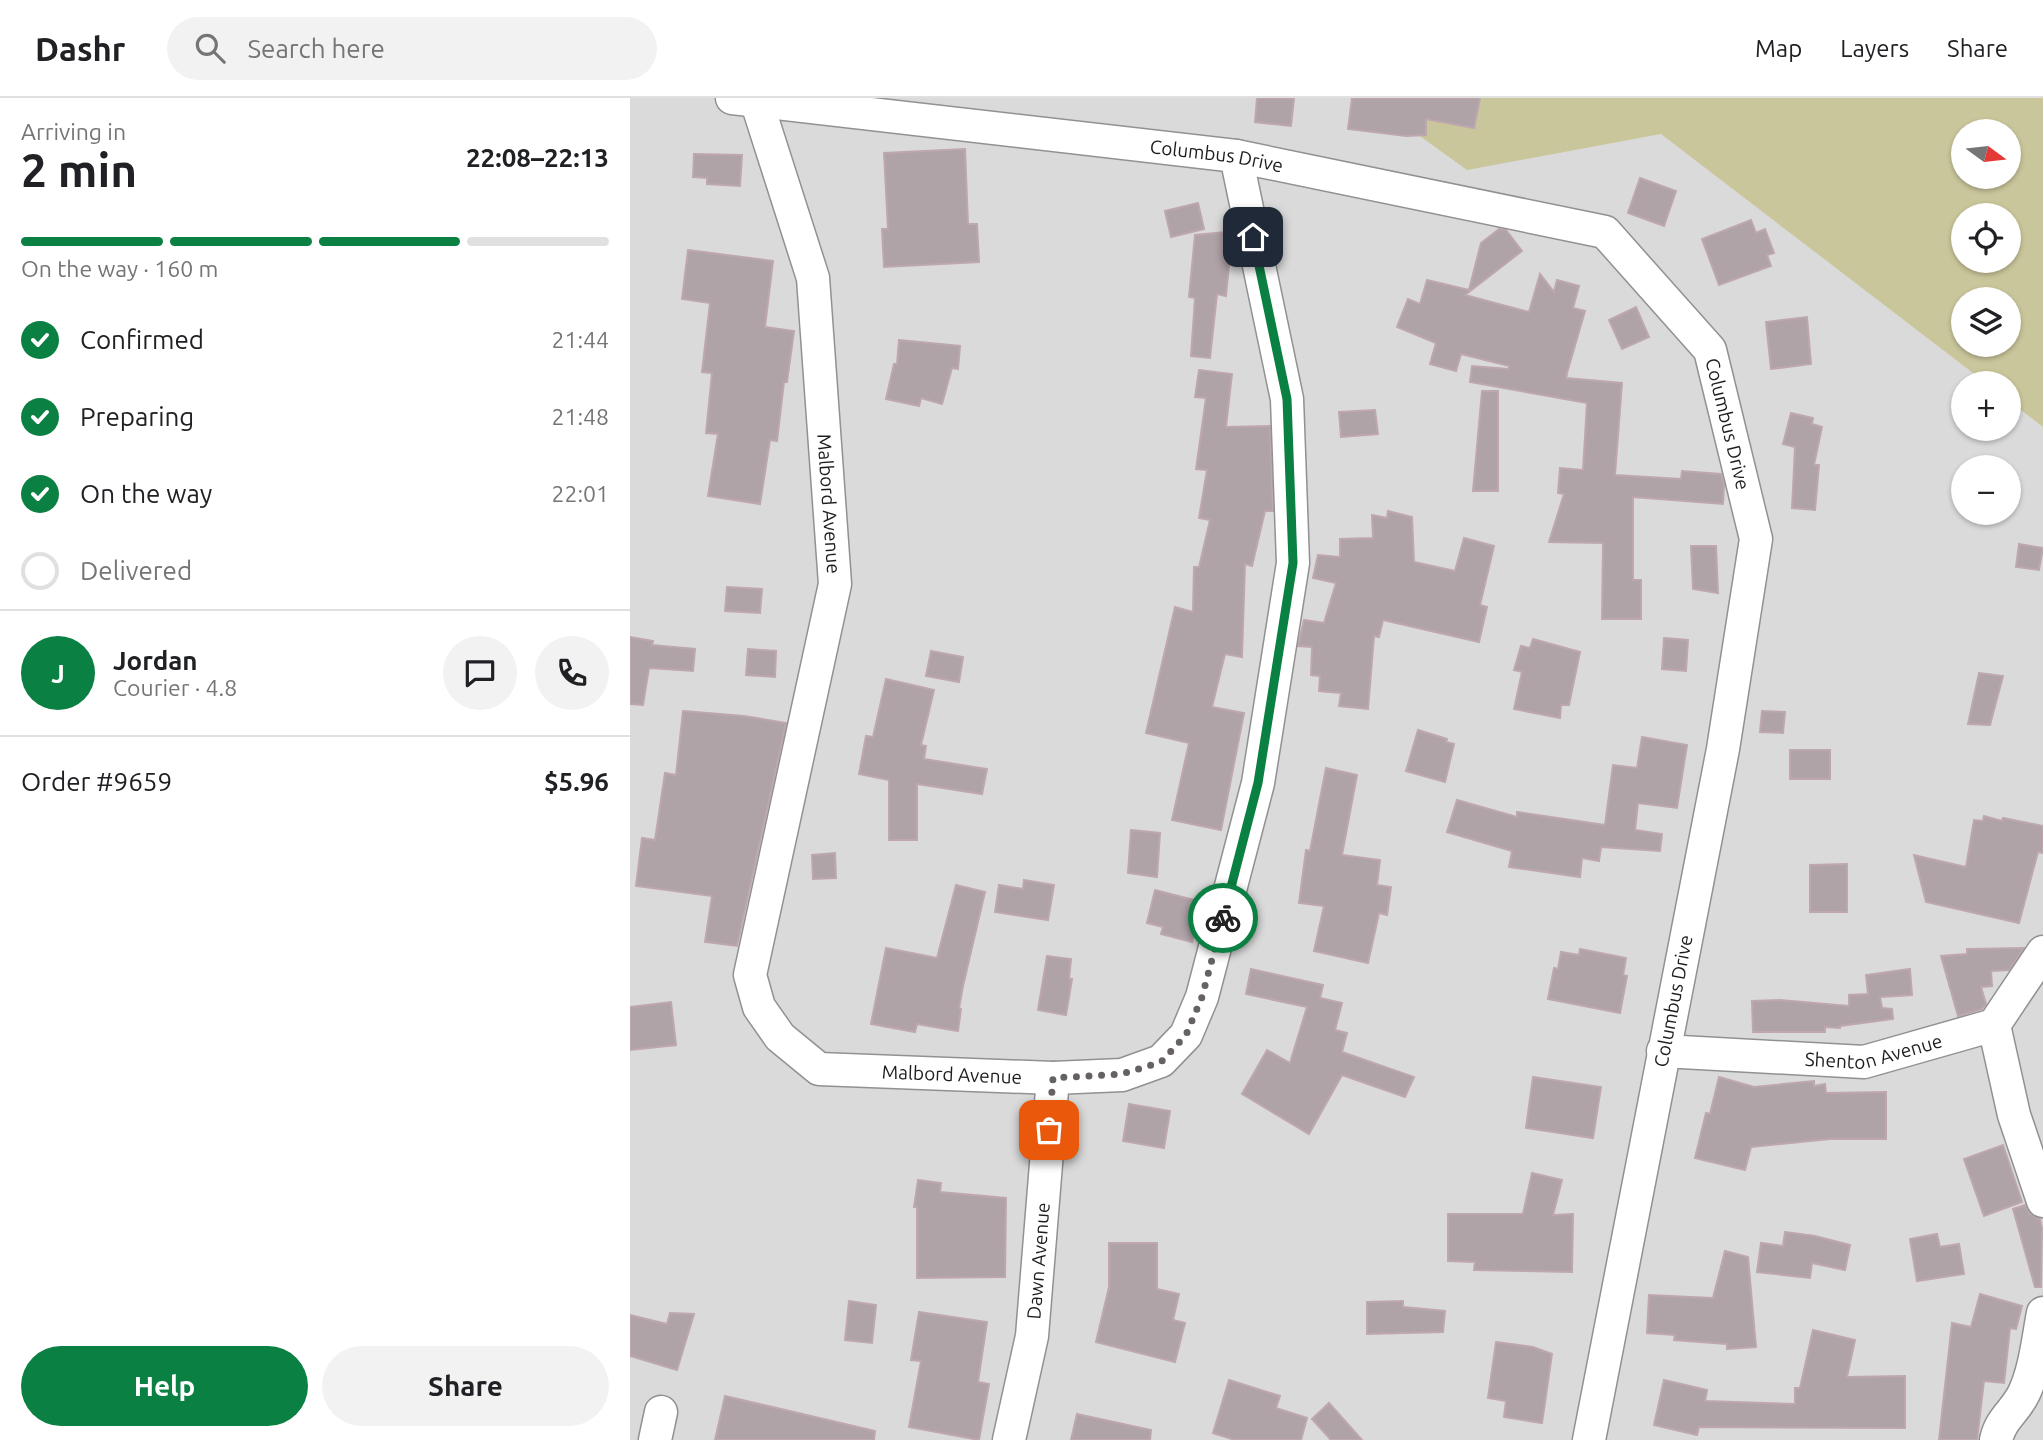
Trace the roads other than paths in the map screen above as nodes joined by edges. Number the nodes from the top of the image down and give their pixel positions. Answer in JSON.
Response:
{"nodes":[{"id":1,"x":744,"y":100,"type":"edge"},
{"id":2,"x":1236,"y":156,"type":"junction"},
{"id":3,"x":2043,"y":952,"type":"edge"},
{"id":4,"x":1994,"y":1025,"type":"junction"},
{"id":5,"x":1664,"y":1051,"type":"junction"},
{"id":6,"x":1053,"y":1078,"type":"junction"},
{"id":7,"x":2043,"y":1201,"type":"edge"},
{"id":8,"x":2043,"y":1313,"type":"edge"},
{"id":9,"x":1009,"y":1440,"type":"edge"},
{"id":10,"x":1589,"y":1440,"type":"edge"},
{"id":11,"x":1996,"y":1440,"type":"edge"}],
"edges":[{"from":1,"to":2,"type":"street","name":"Columbus Drive"},
{"from":1,"to":6,"type":"street","name":"Malbord Avenue"},
{"from":2,"to":5,"type":"street","name":"Columbus Drive"},
{"from":2,"to":6,"type":"street","name":"Malbord Avenue"},
{"from":3,"to":4,"type":"street"},
{"from":4,"to":5,"type":"street","name":"Shenton Avenue"},
{"from":4,"to":7,"type":"street"},
{"from":5,"to":10,"type":"street","name":"Columbus Drive"},
{"from":6,"to":9,"type":"street","name":"Dawn Avenue"},
{"from":8,"to":11,"type":"street"}]}
